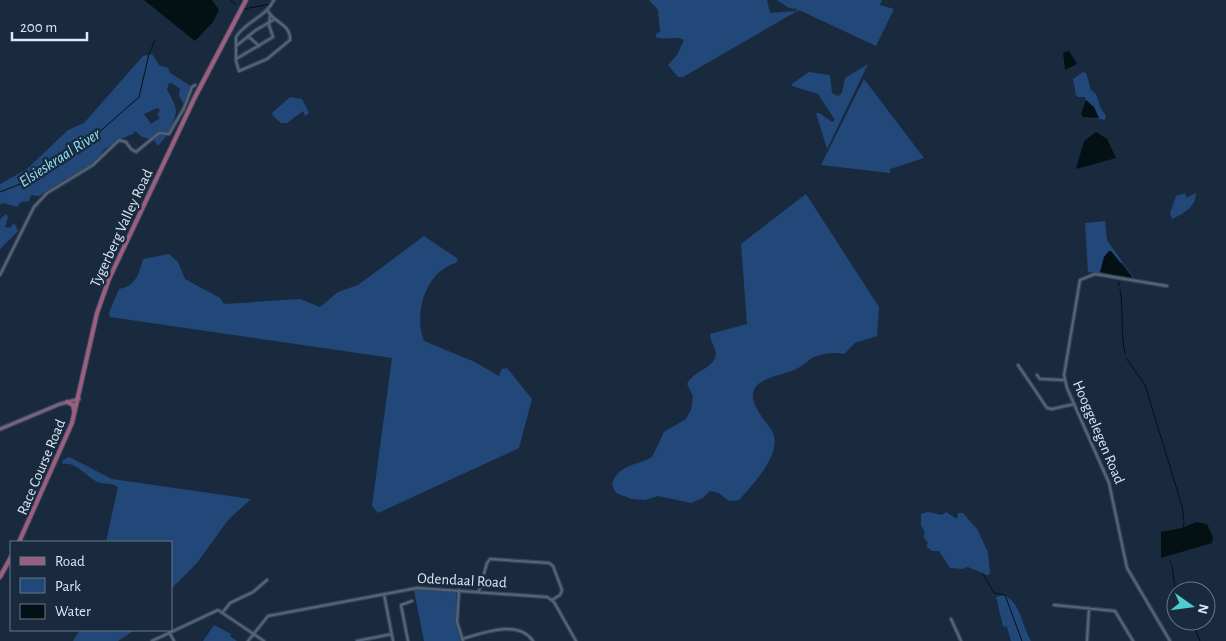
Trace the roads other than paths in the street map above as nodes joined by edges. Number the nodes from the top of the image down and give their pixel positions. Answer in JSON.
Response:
{"nodes":[{"id":1,"x":246,"y":0,"type":"edge"},
{"id":2,"x":274,"y":0,"type":"edge"},
{"id":3,"x":268,"y":11,"type":"junction"},
{"id":4,"x":270,"y":16,"type":"junction"},
{"id":5,"x":275,"y":20,"type":"junction"},
{"id":6,"x":269,"y":22,"type":"junction"},
{"id":7,"x":228,"y":32,"type":"junction"},
{"id":8,"x":248,"y":36,"type":"junction"},
{"id":9,"x":236,"y":37,"type":"junction"},
{"id":10,"x":236,"y":46,"type":"junction"},
{"id":11,"x":259,"y":46,"type":"junction"},
{"id":12,"x":236,"y":59,"type":"junction"},
{"id":13,"x":195,"y":85,"type":"dead end"},
{"id":14,"x":0,"y":275,"type":"edge"},
{"id":15,"x":1167,"y":286,"type":"dead end"},
{"id":16,"x":1018,"y":365,"type":"dead end"},
{"id":17,"x":1037,"y":375,"type":"dead end"},
{"id":18,"x":1064,"y":380,"type":"junction"},
{"id":19,"x":79,"y":399,"type":"junction"},
{"id":20,"x":67,"y":402,"type":"junction"},
{"id":21,"x":1074,"y":404,"type":"junction"},
{"id":22,"x":74,"y":419,"type":"junction"},
{"id":23,"x":0,"y":427,"type":"edge"},
{"id":24,"x":20,"y":541,"type":"edge"},
{"id":25,"x":10,"y":559,"type":"edge"},
{"id":26,"x":0,"y":577,"type":"edge"},
{"id":27,"x":266,"y":580,"type":"dead end"},
{"id":28,"x":459,"y":590,"type":"junction"},
{"id":29,"x":479,"y":591,"type":"junction"},
{"id":30,"x":384,"y":594,"type":"junction"},
{"id":31,"x":552,"y":600,"type":"junction"},
{"id":32,"x":412,"y":602,"type":"dead end"},
{"id":33,"x":1054,"y":605,"type":"dead end"},
{"id":34,"x":1089,"y":608,"type":"junction"},
{"id":35,"x":223,"y":612,"type":"junction"},
{"id":36,"x":951,"y":619,"type":"dead end"},
{"id":37,"x":172,"y":631,"type":"edge"},
{"id":38,"x":169,"y":632,"type":"joint"},
{"id":39,"x":254,"y":634,"type":"junction"},
{"id":40,"x":392,"y":634,"type":"junction"},
{"id":41,"x":462,"y":640,"type":"edge"},
{"id":42,"x":152,"y":641,"type":"edge"},
{"id":43,"x":174,"y":641,"type":"edge"},
{"id":44,"x":248,"y":641,"type":"edge"},
{"id":45,"x":264,"y":641,"type":"edge"},
{"id":46,"x":356,"y":641,"type":"edge"},
{"id":47,"x":393,"y":641,"type":"edge"},
{"id":48,"x":408,"y":641,"type":"edge"},
{"id":49,"x":533,"y":641,"type":"edge"},
{"id":50,"x":576,"y":641,"type":"edge"},
{"id":51,"x":961,"y":641,"type":"edge"},
{"id":52,"x":1087,"y":641,"type":"edge"},
{"id":53,"x":1133,"y":641,"type":"edge"},
{"id":54,"x":1170,"y":641,"type":"edge"}],
"edges":[{"from":1,"to":7,"type":"main road","name":"Tygerberg Valley Road"},
{"from":2,"to":3,"type":"street"},
{"from":3,"to":4,"type":"street"},
{"from":3,"to":9,"type":"street"},
{"from":4,"to":5,"type":"street"},
{"from":4,"to":6,"type":"street"},
{"from":5,"to":6,"type":"street"},
{"from":5,"to":12,"type":"street"},
{"from":6,"to":8,"type":"street"},
{"from":6,"to":11,"type":"street"},
{"from":7,"to":9,"type":"street"},
{"from":7,"to":19,"type":"main road","name":"Tygerberg Valley Road"},
{"from":8,"to":10,"type":"street"},
{"from":8,"to":11,"type":"street"},
{"from":9,"to":10,"type":"street"},
{"from":10,"to":12,"type":"street"},
{"from":11,"to":12,"type":"street"},
{"from":13,"to":14,"type":"street"},
{"from":15,"to":18,"type":"street","name":"Hooggelegen Road"},
{"from":16,"to":21,"type":"street"},
{"from":17,"to":18,"type":"street"},
{"from":18,"to":21,"type":"street","name":"Hooggelegen Road"},
{"from":19,"to":20,"type":"main road"},
{"from":19,"to":22,"type":"main road","name":"Race Course Road"},
{"from":20,"to":22,"type":"main road"},
{"from":20,"to":23,"type":"main road"},
{"from":21,"to":54,"type":"street","name":"Hooggelegen Road"},
{"from":22,"to":24,"type":"main road","name":"Race Course Road"},
{"from":25,"to":26,"type":"main road"},
{"from":27,"to":35,"type":"street"},
{"from":28,"to":29,"type":"street","name":"Odendaal Road"},
{"from":28,"to":30,"type":"street","name":"Odendaal Road"},
{"from":28,"to":41,"type":"street"},
{"from":29,"to":31,"type":"street","name":"Odendaal Road"},
{"from":29,"to":31,"type":"street"},
{"from":30,"to":39,"type":"street","name":"Odendaal Road"},
{"from":30,"to":40,"type":"street"},
{"from":31,"to":50,"type":"street"},
{"from":32,"to":48,"type":"street"},
{"from":33,"to":34,"type":"street"},
{"from":34,"to":52,"type":"street"},
{"from":34,"to":53,"type":"street"},
{"from":35,"to":37,"type":"street"},
{"from":35,"to":39,"type":"street"},
{"from":36,"to":51,"type":"street"},
{"from":38,"to":42,"type":"street"},
{"from":38,"to":43,"type":"street"},
{"from":39,"to":44,"type":"street"},
{"from":39,"to":45,"type":"street"},
{"from":40,"to":46,"type":"street"},
{"from":40,"to":47,"type":"street"},
{"from":41,"to":49,"type":"street"}]}
